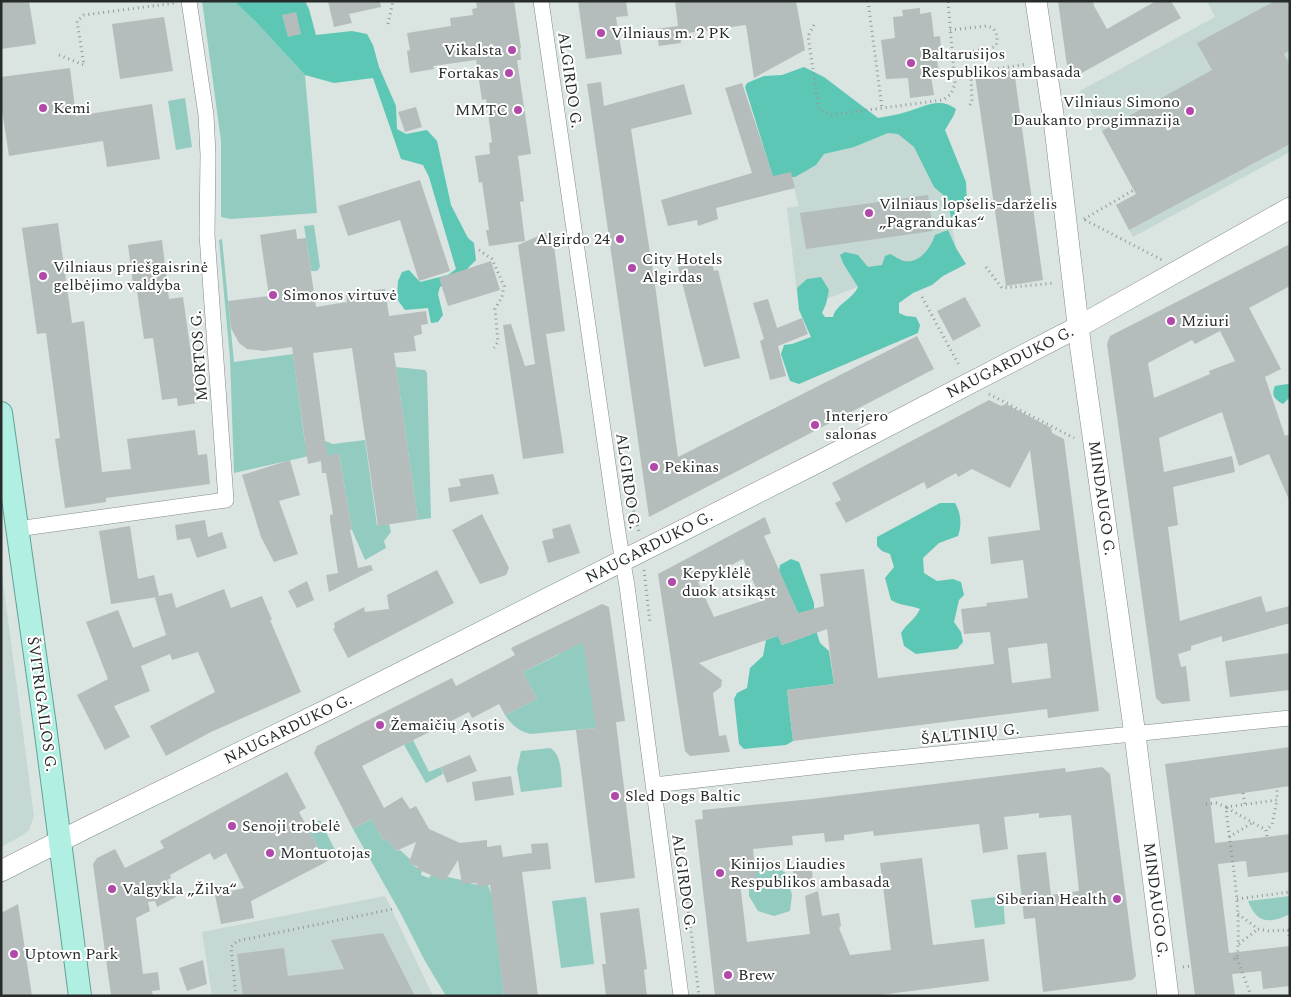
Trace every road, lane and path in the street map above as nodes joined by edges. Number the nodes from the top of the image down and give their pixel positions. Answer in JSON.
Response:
{"nodes":[{"id":1,"x":189,"y":1,"type":"edge"},
{"id":2,"x":393,"y":1,"type":"edge"},
{"id":3,"x":540,"y":1,"type":"edge"},
{"id":4,"x":868,"y":1,"type":"edge"},
{"id":5,"x":948,"y":1,"type":"edge"},
{"id":6,"x":1036,"y":1,"type":"edge"},
{"id":7,"x":388,"y":24,"type":"dead end"},
{"id":8,"x":814,"y":25,"type":"dead end"},
{"id":9,"x":950,"y":30,"type":"junction"},
{"id":10,"x":952,"y":54,"type":"junction"},
{"id":11,"x":58,"y":55,"type":"dead end"},
{"id":12,"x":1045,"y":62,"type":"junction"},
{"id":13,"x":970,"y":105,"type":"dead end"},
{"id":14,"x":882,"y":108,"type":"junction"},
{"id":15,"x":1134,"y":190,"type":"dead end"},
{"id":16,"x":1290,"y":208,"type":"edge"},
{"id":17,"x":1074,"y":214,"type":"junction"},
{"id":18,"x":479,"y":250,"type":"dead end"},
{"id":19,"x":986,"y":267,"type":"dead end"},
{"id":20,"x":1180,"y":269,"type":"junction"},
{"id":21,"x":1073,"y":282,"type":"junction"},
{"id":22,"x":922,"y":297,"type":"dead end"},
{"id":23,"x":1078,"y":327,"type":"junction"},
{"id":24,"x":494,"y":348,"type":"dead end"},
{"id":25,"x":969,"y":384,"type":"junction"},
{"id":26,"x":1,"y":413,"type":"edge"},
{"id":27,"x":1095,"y":448,"type":"junction"},
{"id":28,"x":17,"y":529,"type":"junction"},
{"id":29,"x":623,"y":560,"type":"junction"},
{"id":30,"x":1290,"y":718,"type":"edge"},
{"id":31,"x":1135,"y":734,"type":"junction"},
{"id":32,"x":654,"y":786,"type":"junction"},
{"id":33,"x":1277,"y":788,"type":"dead end"},
{"id":34,"x":1243,"y":793,"type":"dead end"},
{"id":35,"x":1277,"y":800,"type":"junction"},
{"id":36,"x":1206,"y":804,"type":"dead end"},
{"id":37,"x":1245,"y":805,"type":"junction"},
{"id":38,"x":1226,"y":808,"type":"junction"},
{"id":39,"x":1252,"y":823,"type":"junction"},
{"id":40,"x":1266,"y":830,"type":"junction"},
{"id":41,"x":1267,"y":836,"type":"dead end"},
{"id":42,"x":1229,"y":837,"type":"junction"},
{"id":43,"x":60,"y":840,"type":"junction"},
{"id":44,"x":1,"y":870,"type":"edge"},
{"id":45,"x":1290,"y":892,"type":"edge"},
{"id":46,"x":1237,"y":899,"type":"junction"},
{"id":47,"x":392,"y":909,"type":"dead end"},
{"id":48,"x":1238,"y":914,"type":"junction"},
{"id":49,"x":1258,"y":929,"type":"junction"},
{"id":50,"x":1289,"y":930,"type":"edge"},
{"id":51,"x":1290,"y":940,"type":"edge"},
{"id":52,"x":1239,"y":944,"type":"junction"},
{"id":53,"x":1237,"y":958,"type":"junction"},
{"id":54,"x":1230,"y":960,"type":"dead end"},
{"id":55,"x":80,"y":996,"type":"edge"},
{"id":56,"x":236,"y":996,"type":"edge"},
{"id":57,"x":681,"y":996,"type":"edge"},
{"id":58,"x":1168,"y":996,"type":"edge"},
{"id":59,"x":1251,"y":996,"type":"edge"}],
"edges":[{"from":1,"to":11,"type":"path"},
{"from":1,"to":28,"type":"street","name":"MORTOS G."},
{"from":2,"to":7,"type":"path"},
{"from":3,"to":29,"type":"street","name":"ALGIRDO G."},
{"from":4,"to":14,"type":"path"},
{"from":5,"to":9,"type":"path"},
{"from":6,"to":12,"type":"main road","name":"MINDAUGO G."},
{"from":8,"to":14,"type":"path"},
{"from":9,"to":10,"type":"path"},
{"from":9,"to":10,"type":"path"},
{"from":10,"to":14,"type":"path"},
{"from":12,"to":13,"type":"path"},
{"from":12,"to":17,"type":"main road","name":"MINDAUGO G."},
{"from":15,"to":17,"type":"path"},
{"from":16,"to":20,"type":"main road","name":"NAUGARDUKO G."},
{"from":17,"to":20,"type":"path"},
{"from":17,"to":21,"type":"main road","name":"MINDAUGO G."},
{"from":18,"to":24,"type":"path"},
{"from":19,"to":21,"type":"path"},
{"from":20,"to":23,"type":"main road","name":"NAUGARDUKO G."},
{"from":21,"to":23,"type":"main road","name":"MINDAUGO G."},
{"from":22,"to":25,"type":"path"},
{"from":23,"to":25,"type":"main road","name":"NAUGARDUKO G."},
{"from":23,"to":27,"type":"main road","name":"MINDAUGO G."},
{"from":25,"to":27,"type":"path"},
{"from":25,"to":29,"type":"main road","name":"NAUGARDUKO G."},
{"from":26,"to":28,"type":"main road","name":"ŠVITRIGAILOS G."},
{"from":27,"to":31,"type":"main road","name":"MINDAUGO G."},
{"from":28,"to":43,"type":"main road","name":"ŠVITRIGAILOS G."},
{"from":29,"to":32,"type":"street","name":"ALGIRDO G."},
{"from":29,"to":43,"type":"main road","name":"NAUGARDUKO G."},
{"from":30,"to":31,"type":"street","name":"ŠALTINIŲ G."},
{"from":31,"to":32,"type":"street","name":"ŠALTINIŲ G."},
{"from":31,"to":58,"type":"main road","name":"MINDAUGO G."},
{"from":32,"to":57,"type":"street","name":"ALGIRDO G."},
{"from":33,"to":35,"type":"path"},
{"from":34,"to":37,"type":"path"},
{"from":35,"to":37,"type":"path"},
{"from":35,"to":40,"type":"path"},
{"from":36,"to":38,"type":"path"},
{"from":37,"to":38,"type":"path"},
{"from":38,"to":39,"type":"path"},
{"from":38,"to":42,"type":"path"},
{"from":39,"to":40,"type":"path"},
{"from":39,"to":42,"type":"path"},
{"from":40,"to":41,"type":"path"},
{"from":42,"to":46,"type":"path"},
{"from":43,"to":44,"type":"main road","name":"NAUGARDUKO G."},
{"from":43,"to":55,"type":"main road","name":"ŠVITRIGAILOS G."},
{"from":45,"to":46,"type":"path"},
{"from":46,"to":48,"type":"path"},
{"from":47,"to":56,"type":"path"},
{"from":48,"to":49,"type":"path"},
{"from":48,"to":52,"type":"path"},
{"from":49,"to":50,"type":"path"},
{"from":49,"to":52,"type":"path"},
{"from":50,"to":51,"type":"path"},
{"from":52,"to":53,"type":"path"},
{"from":53,"to":54,"type":"path"},
{"from":53,"to":59,"type":"path"}]}
